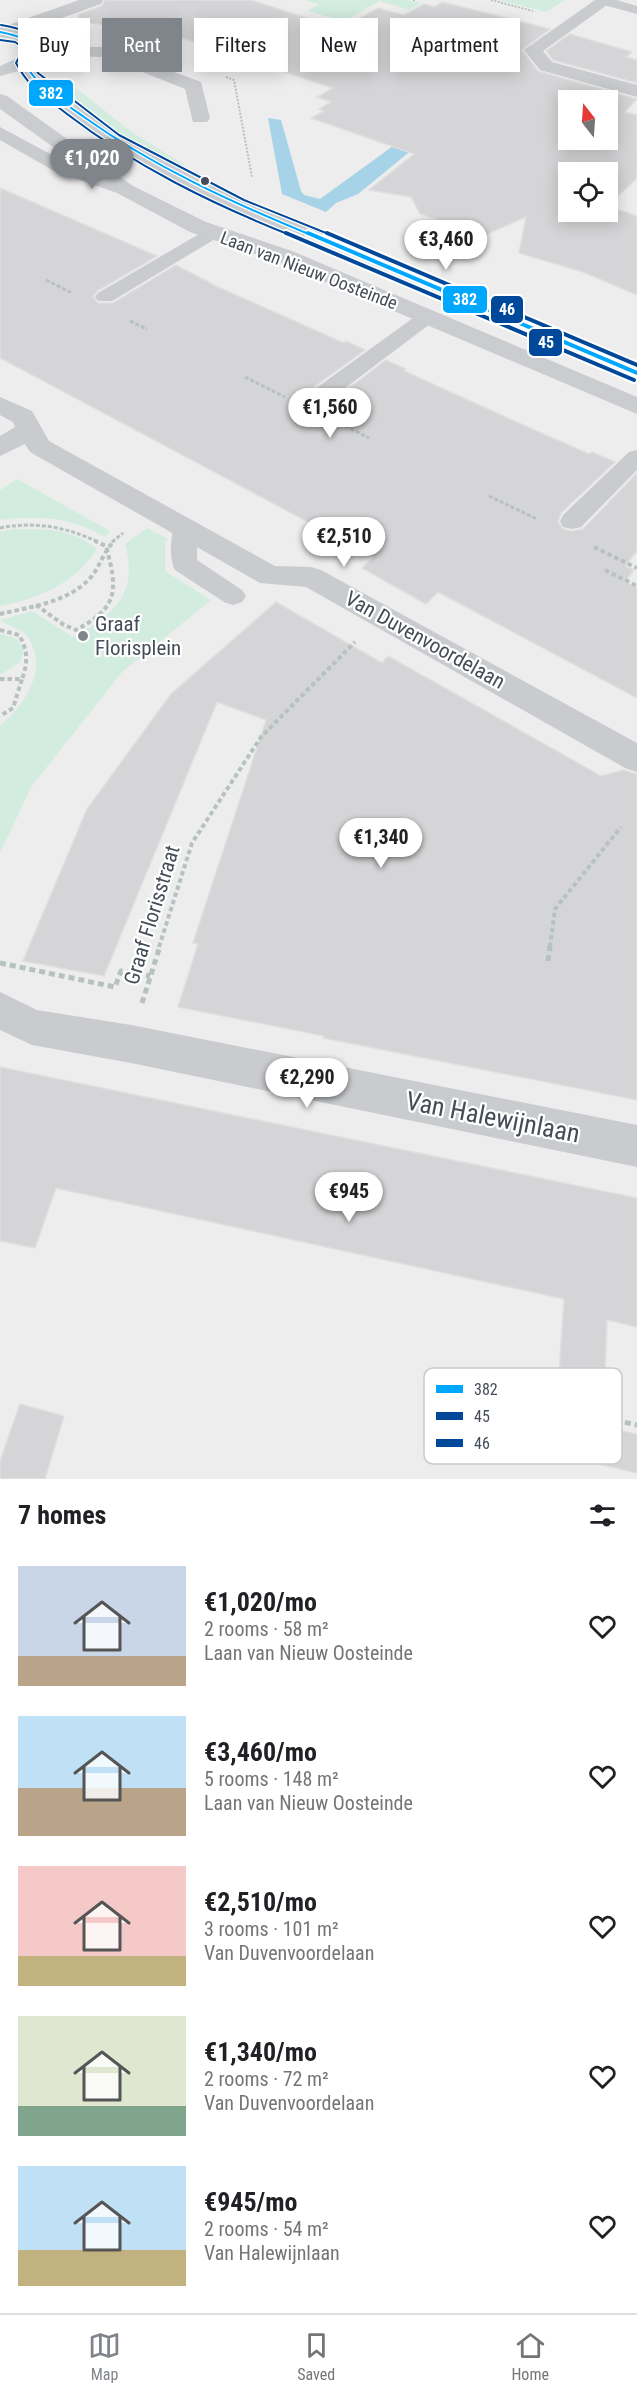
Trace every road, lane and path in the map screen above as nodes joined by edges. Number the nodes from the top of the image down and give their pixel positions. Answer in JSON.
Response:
{"nodes":[{"id":1,"x":95,"y":0,"type":"edge"},
{"id":2,"x":491,"y":0,"type":"edge"},
{"id":3,"x":605,"y":1,"type":"edge"},
{"id":4,"x":637,"y":10,"type":"edge"},
{"id":5,"x":533,"y":11,"type":"dead end"},
{"id":6,"x":71,"y":18,"type":"edge"},
{"id":7,"x":2,"y":32,"type":"edge"},
{"id":8,"x":18,"y":44,"type":"edge"},
{"id":9,"x":90,"y":52,"type":"edge"},
{"id":10,"x":18,"y":58,"type":"edge"},
{"id":11,"x":0,"y":72,"type":"edge"},
{"id":12,"x":31,"y":72,"type":"edge"},
{"id":13,"x":637,"y":91,"type":"edge"},
{"id":14,"x":2,"y":108,"type":"edge"},
{"id":15,"x":200,"y":118,"type":"dead end"},
{"id":16,"x":0,"y":132,"type":"edge"},
{"id":17,"x":126,"y":190,"type":"junction"},
{"id":18,"x":213,"y":232,"type":"junction"},
{"id":19,"x":105,"y":297,"type":"dead end"},
{"id":20,"x":427,"y":317,"type":"junction"},
{"id":21,"x":637,"y":373,"type":"edge"},
{"id":22,"x":316,"y":399,"type":"dead end"},
{"id":23,"x":637,"y":406,"type":"edge"},
{"id":24,"x":18,"y":417,"type":"edge"},
{"id":25,"x":0,"y":448,"type":"edge"},
{"id":26,"x":637,"y":457,"type":"edge"},
{"id":27,"x":153,"y":511,"type":"junction"},
{"id":28,"x":572,"y":521,"type":"dead end"},
{"id":29,"x":0,"y":528,"type":"edge"},
{"id":30,"x":185,"y":529,"type":"junction"},
{"id":31,"x":106,"y":546,"type":"junction"},
{"id":32,"x":605,"y":570,"type":"dead end"},
{"id":33,"x":637,"y":585,"type":"edge"},
{"id":34,"x":233,"y":596,"type":"dead end"},
{"id":35,"x":36,"y":605,"type":"junction"},
{"id":36,"x":0,"y":614,"type":"edge"},
{"id":37,"x":0,"y":630,"type":"edge"},
{"id":38,"x":351,"y":647,"type":"dead end"},
{"id":39,"x":22,"y":678,"type":"junction"},
{"id":40,"x":0,"y":679,"type":"edge"},
{"id":41,"x":0,"y":716,"type":"edge"},
{"id":42,"x":637,"y":759,"type":"edge"},
{"id":43,"x":621,"y":827,"type":"dead end"},
{"id":44,"x":548,"y":961,"type":"dead end"},
{"id":45,"x":0,"y":963,"type":"edge"},
{"id":46,"x":150,"y":976,"type":"junction"},
{"id":47,"x":143,"y":1000,"type":"dead end"},
{"id":48,"x":0,"y":1010,"type":"edge"},
{"id":49,"x":637,"y":1146,"type":"edge"},
{"id":50,"x":622,"y":1422,"type":"edge"},
{"id":51,"x":637,"y":1425,"type":"edge"}],
"edges":[{"from":1,"to":6,"type":"street"},
{"from":1,"to":7,"type":"street"},
{"from":2,"to":5,"type":"path"},
{"from":3,"to":4,"type":"lane"},
{"from":3,"to":13,"type":"street"},
{"from":7,"to":8,"type":"main road"},
{"from":9,"to":15,"type":"street"},
{"from":10,"to":11,"type":"main road"},
{"from":12,"to":21,"type":"main road","name":"Laan van Nieuw Oosteinde"},
{"from":14,"to":17,"type":"main road","name":"Laan van Nieuw Oosteinde"},
{"from":16,"to":17,"type":"lane"},
{"from":17,"to":18,"type":"main road","name":"Laan van Nieuw Oosteinde"},
{"from":18,"to":19,"type":"lane"},
{"from":18,"to":20,"type":"main road","name":"Laan van Nieuw Oosteinde"},
{"from":20,"to":22,"type":"lane"},
{"from":20,"to":23,"type":"main road","name":"Laan van Nieuw Oosteinde"},
{"from":24,"to":25,"type":"street"},
{"from":24,"to":27,"type":"street","name":"Van Duvenvoordelaan"},
{"from":26,"to":28,"type":"lane"},
{"from":27,"to":30,"type":"street","name":"Van Duvenvoordelaan"},
{"from":27,"to":31,"type":"path"},
{"from":29,"to":31,"type":"path"},
{"from":30,"to":34,"type":"lane"},
{"from":30,"to":42,"type":"street","name":"Van Duvenvoordelaan"},
{"from":31,"to":35,"type":"path"},
{"from":31,"to":35,"type":"path"},
{"from":32,"to":33,"type":"path"},
{"from":35,"to":36,"type":"path"},
{"from":37,"to":39,"type":"path"},
{"from":38,"to":46,"type":"path","name":"Graaf Florisstraat"},
{"from":39,"to":40,"type":"path"},
{"from":39,"to":41,"type":"path"},
{"from":43,"to":44,"type":"path"},
{"from":45,"to":46,"type":"path"},
{"from":46,"to":47,"type":"path","name":"Graaf Florisstraat"},
{"from":48,"to":49,"type":"street","name":"Van Halewijnlaan"},
{"from":50,"to":51,"type":"path"}]}
